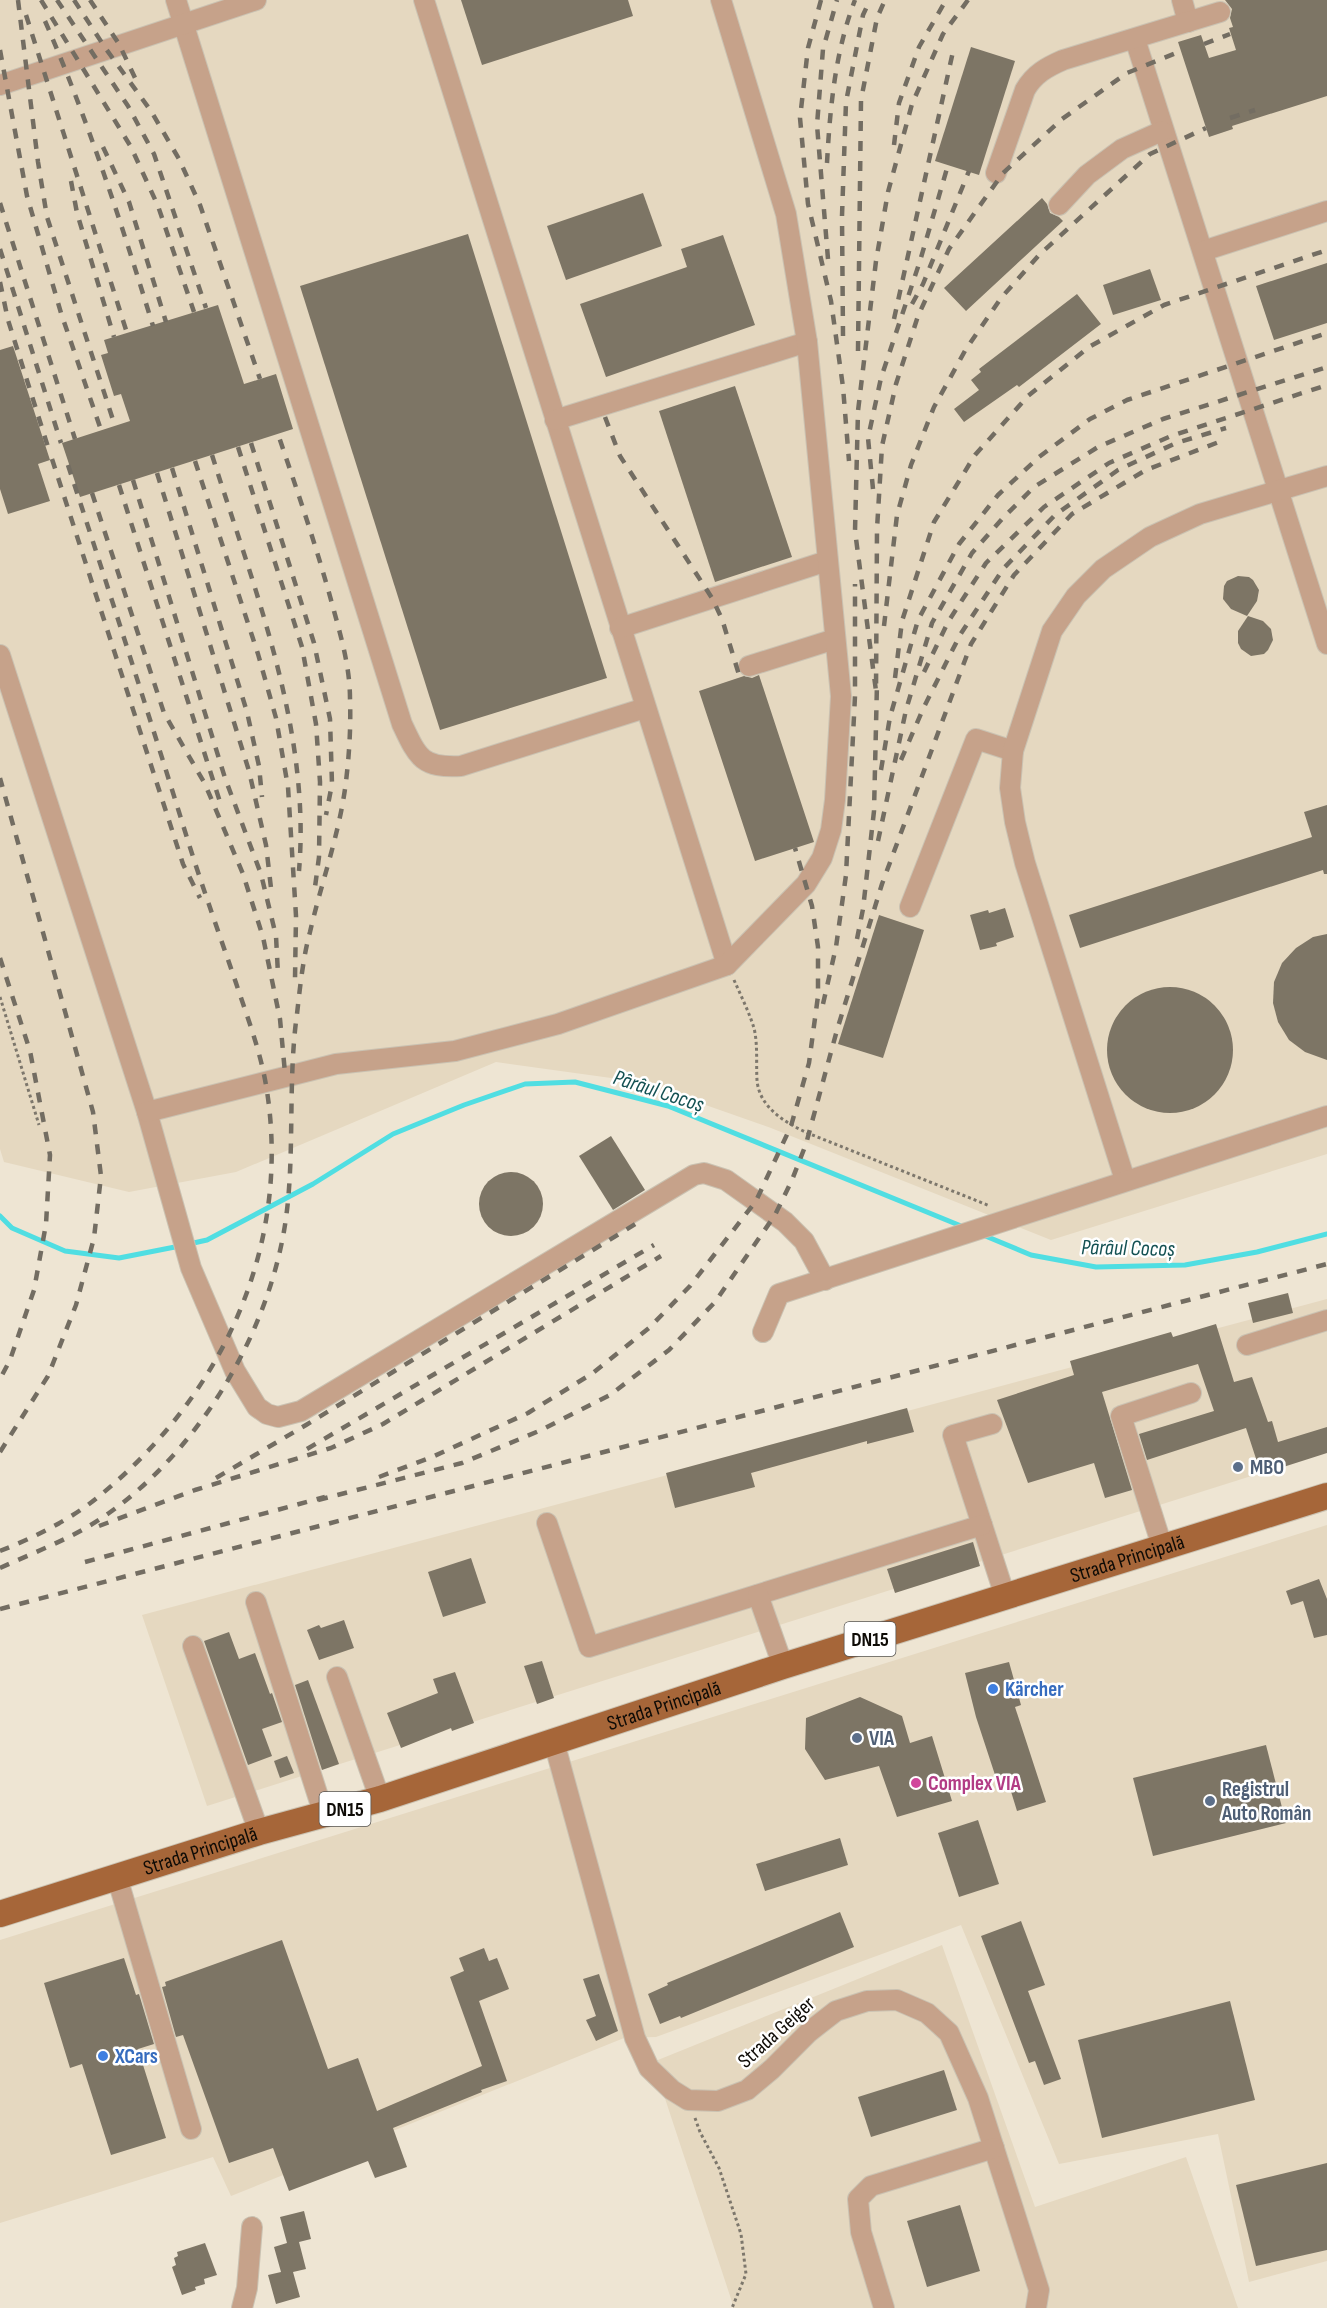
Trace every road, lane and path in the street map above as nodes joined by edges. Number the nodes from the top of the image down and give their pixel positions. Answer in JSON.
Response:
{"nodes":[{"id":1,"x":176,"y":0,"type":"edge"},
{"id":2,"x":256,"y":0,"type":"edge"},
{"id":3,"x":424,"y":0,"type":"edge"},
{"id":4,"x":721,"y":0,"type":"edge"},
{"id":5,"x":1182,"y":0,"type":"edge"},
{"id":6,"x":1220,"y":12,"type":"dead end"},
{"id":7,"x":184,"y":22,"type":"junction"},
{"id":8,"x":1188,"y":22,"type":"junction"},
{"id":9,"x":1135,"y":39,"type":"junction"},
{"id":10,"x":0,"y":85,"type":"edge"},
{"id":11,"x":1162,"y":131,"type":"junction"},
{"id":12,"x":996,"y":172,"type":"dead end"},
{"id":13,"x":1059,"y":205,"type":"dead end"},
{"id":14,"x":1327,"y":211,"type":"edge"},
{"id":15,"x":1203,"y":251,"type":"junction"},
{"id":16,"x":807,"y":342,"type":"junction"},
{"id":17,"x":555,"y":420,"type":"junction"},
{"id":18,"x":1327,"y":476,"type":"edge"},
{"id":19,"x":1278,"y":492,"type":"junction"},
{"id":20,"x":827,"y":561,"type":"junction"},
{"id":21,"x":620,"y":628,"type":"junction"},
{"id":22,"x":835,"y":639,"type":"junction"},
{"id":23,"x":1327,"y":644,"type":"edge"},
{"id":24,"x":0,"y":655,"type":"edge"},
{"id":25,"x":749,"y":666,"type":"dead end"},
{"id":26,"x":645,"y":708,"type":"junction"},
{"id":27,"x":1013,"y":751,"type":"junction"},
{"id":28,"x":910,"y":908,"type":"dead end"},
{"id":29,"x":727,"y":965,"type":"junction"},
{"id":30,"x":0,"y":997,"type":"edge"},
{"id":31,"x":147,"y":1112,"type":"junction"},
{"id":32,"x":1327,"y":1116,"type":"edge"},
{"id":33,"x":39,"y":1125,"type":"dead end"},
{"id":34,"x":1125,"y":1180,"type":"junction"},
{"id":35,"x":996,"y":1208,"type":"dead end"},
{"id":36,"x":825,"y":1280,"type":"junction"},
{"id":37,"x":1327,"y":1320,"type":"edge"},
{"id":38,"x":763,"y":1332,"type":"dead end"},
{"id":39,"x":1247,"y":1345,"type":"dead end"},
{"id":40,"x":1191,"y":1393,"type":"dead end"},
{"id":41,"x":992,"y":1424,"type":"dead end"},
{"id":42,"x":1327,"y":1496,"type":"edge"},
{"id":43,"x":1299,"y":1504,"type":"junction"},
{"id":44,"x":1327,"y":1506,"type":"edge"},
{"id":45,"x":547,"y":1523,"type":"dead end"},
{"id":46,"x":982,"y":1525,"type":"junction"},
{"id":47,"x":1162,"y":1546,"type":"junction"},
{"id":48,"x":758,"y":1595,"type":"junction"},
{"id":49,"x":1005,"y":1596,"type":"junction"},
{"id":50,"x":256,"y":1602,"type":"dead end"},
{"id":51,"x":193,"y":1646,"type":"dead end"},
{"id":52,"x":783,"y":1666,"type":"junction"},
{"id":53,"x":337,"y":1677,"type":"dead end"},
{"id":54,"x":554,"y":1742,"type":"junction"},
{"id":55,"x":380,"y":1799,"type":"junction"},
{"id":56,"x":324,"y":1815,"type":"junction"},
{"id":57,"x":259,"y":1832,"type":"junction"},
{"id":58,"x":117,"y":1877,"type":"junction"},
{"id":59,"x":0,"y":1914,"type":"edge"},
{"id":60,"x":688,"y":2100,"type":"junction"},
{"id":61,"x":191,"y":2129,"type":"dead end"},
{"id":62,"x":994,"y":2148,"type":"junction"},
{"id":63,"x":252,"y":2227,"type":"dead end"},
{"id":64,"x":242,"y":2308,"type":"edge"},
{"id":65,"x":732,"y":2308,"type":"edge"},
{"id":66,"x":884,"y":2308,"type":"edge"},
{"id":67,"x":1036,"y":2308,"type":"edge"}],
"edges":[{"from":1,"to":7,"type":"street"},
{"from":2,"to":7,"type":"street"},
{"from":3,"to":17,"type":"street"},
{"from":4,"to":16,"type":"street"},
{"from":5,"to":8,"type":"street"},
{"from":6,"to":8,"type":"street"},
{"from":7,"to":10,"type":"street"},
{"from":7,"to":26,"type":"street"},
{"from":8,"to":9,"type":"street"},
{"from":9,"to":11,"type":"street"},
{"from":9,"to":12,"type":"street"},
{"from":11,"to":13,"type":"street"},
{"from":11,"to":15,"type":"street"},
{"from":14,"to":15,"type":"street"},
{"from":15,"to":19,"type":"street"},
{"from":16,"to":17,"type":"street"},
{"from":16,"to":20,"type":"street"},
{"from":17,"to":21,"type":"street"},
{"from":18,"to":19,"type":"street"},
{"from":19,"to":23,"type":"street"},
{"from":19,"to":27,"type":"street"},
{"from":20,"to":21,"type":"street"},
{"from":20,"to":22,"type":"street"},
{"from":21,"to":26,"type":"street"},
{"from":22,"to":25,"type":"street"},
{"from":22,"to":29,"type":"street"},
{"from":24,"to":31,"type":"street"},
{"from":26,"to":29,"type":"street"},
{"from":27,"to":28,"type":"street"},
{"from":27,"to":34,"type":"street"},
{"from":29,"to":31,"type":"street"},
{"from":29,"to":35,"type":"path"},
{"from":30,"to":33,"type":"path"},
{"from":31,"to":36,"type":"street"},
{"from":32,"to":34,"type":"street"},
{"from":34,"to":36,"type":"street"},
{"from":36,"to":38,"type":"street"},
{"from":37,"to":39,"type":"street"},
{"from":40,"to":47,"type":"street"},
{"from":41,"to":46,"type":"street"},
{"from":42,"to":43,"type":"main road","name":"Strada Principală","number":"DN15"},
{"from":43,"to":44,"type":"street"},
{"from":43,"to":47,"type":"main road","name":"Strada Principală","number":"DN15"},
{"from":45,"to":48,"type":"street"},
{"from":46,"to":48,"type":"street"},
{"from":46,"to":49,"type":"street"},
{"from":47,"to":49,"type":"main road","name":"Strada Principală","number":"DN15"},
{"from":48,"to":52,"type":"street"},
{"from":49,"to":52,"type":"main road","name":"Strada Principală","number":"DN15"},
{"from":50,"to":56,"type":"street"},
{"from":51,"to":57,"type":"street"},
{"from":52,"to":54,"type":"main road","name":"Strada Principală","number":"DN15"},
{"from":53,"to":55,"type":"street"},
{"from":54,"to":55,"type":"main road","name":"Strada Principală","number":"DN15"},
{"from":54,"to":60,"type":"street"},
{"from":55,"to":56,"type":"main road","name":"Strada Principală","number":"DN15"},
{"from":56,"to":57,"type":"main road","name":"Strada Principală","number":"DN15"},
{"from":57,"to":58,"type":"main road","name":"Strada Principală","number":"DN15"},
{"from":58,"to":59,"type":"main road","name":"Strada Principală","number":"DN15"},
{"from":58,"to":61,"type":"street"},
{"from":60,"to":62,"type":"street","name":"Strada Geiger"},
{"from":60,"to":65,"type":"path"},
{"from":62,"to":66,"type":"street"},
{"from":62,"to":67,"type":"street","name":"Strada Geiger"},
{"from":63,"to":64,"type":"street"}]}
